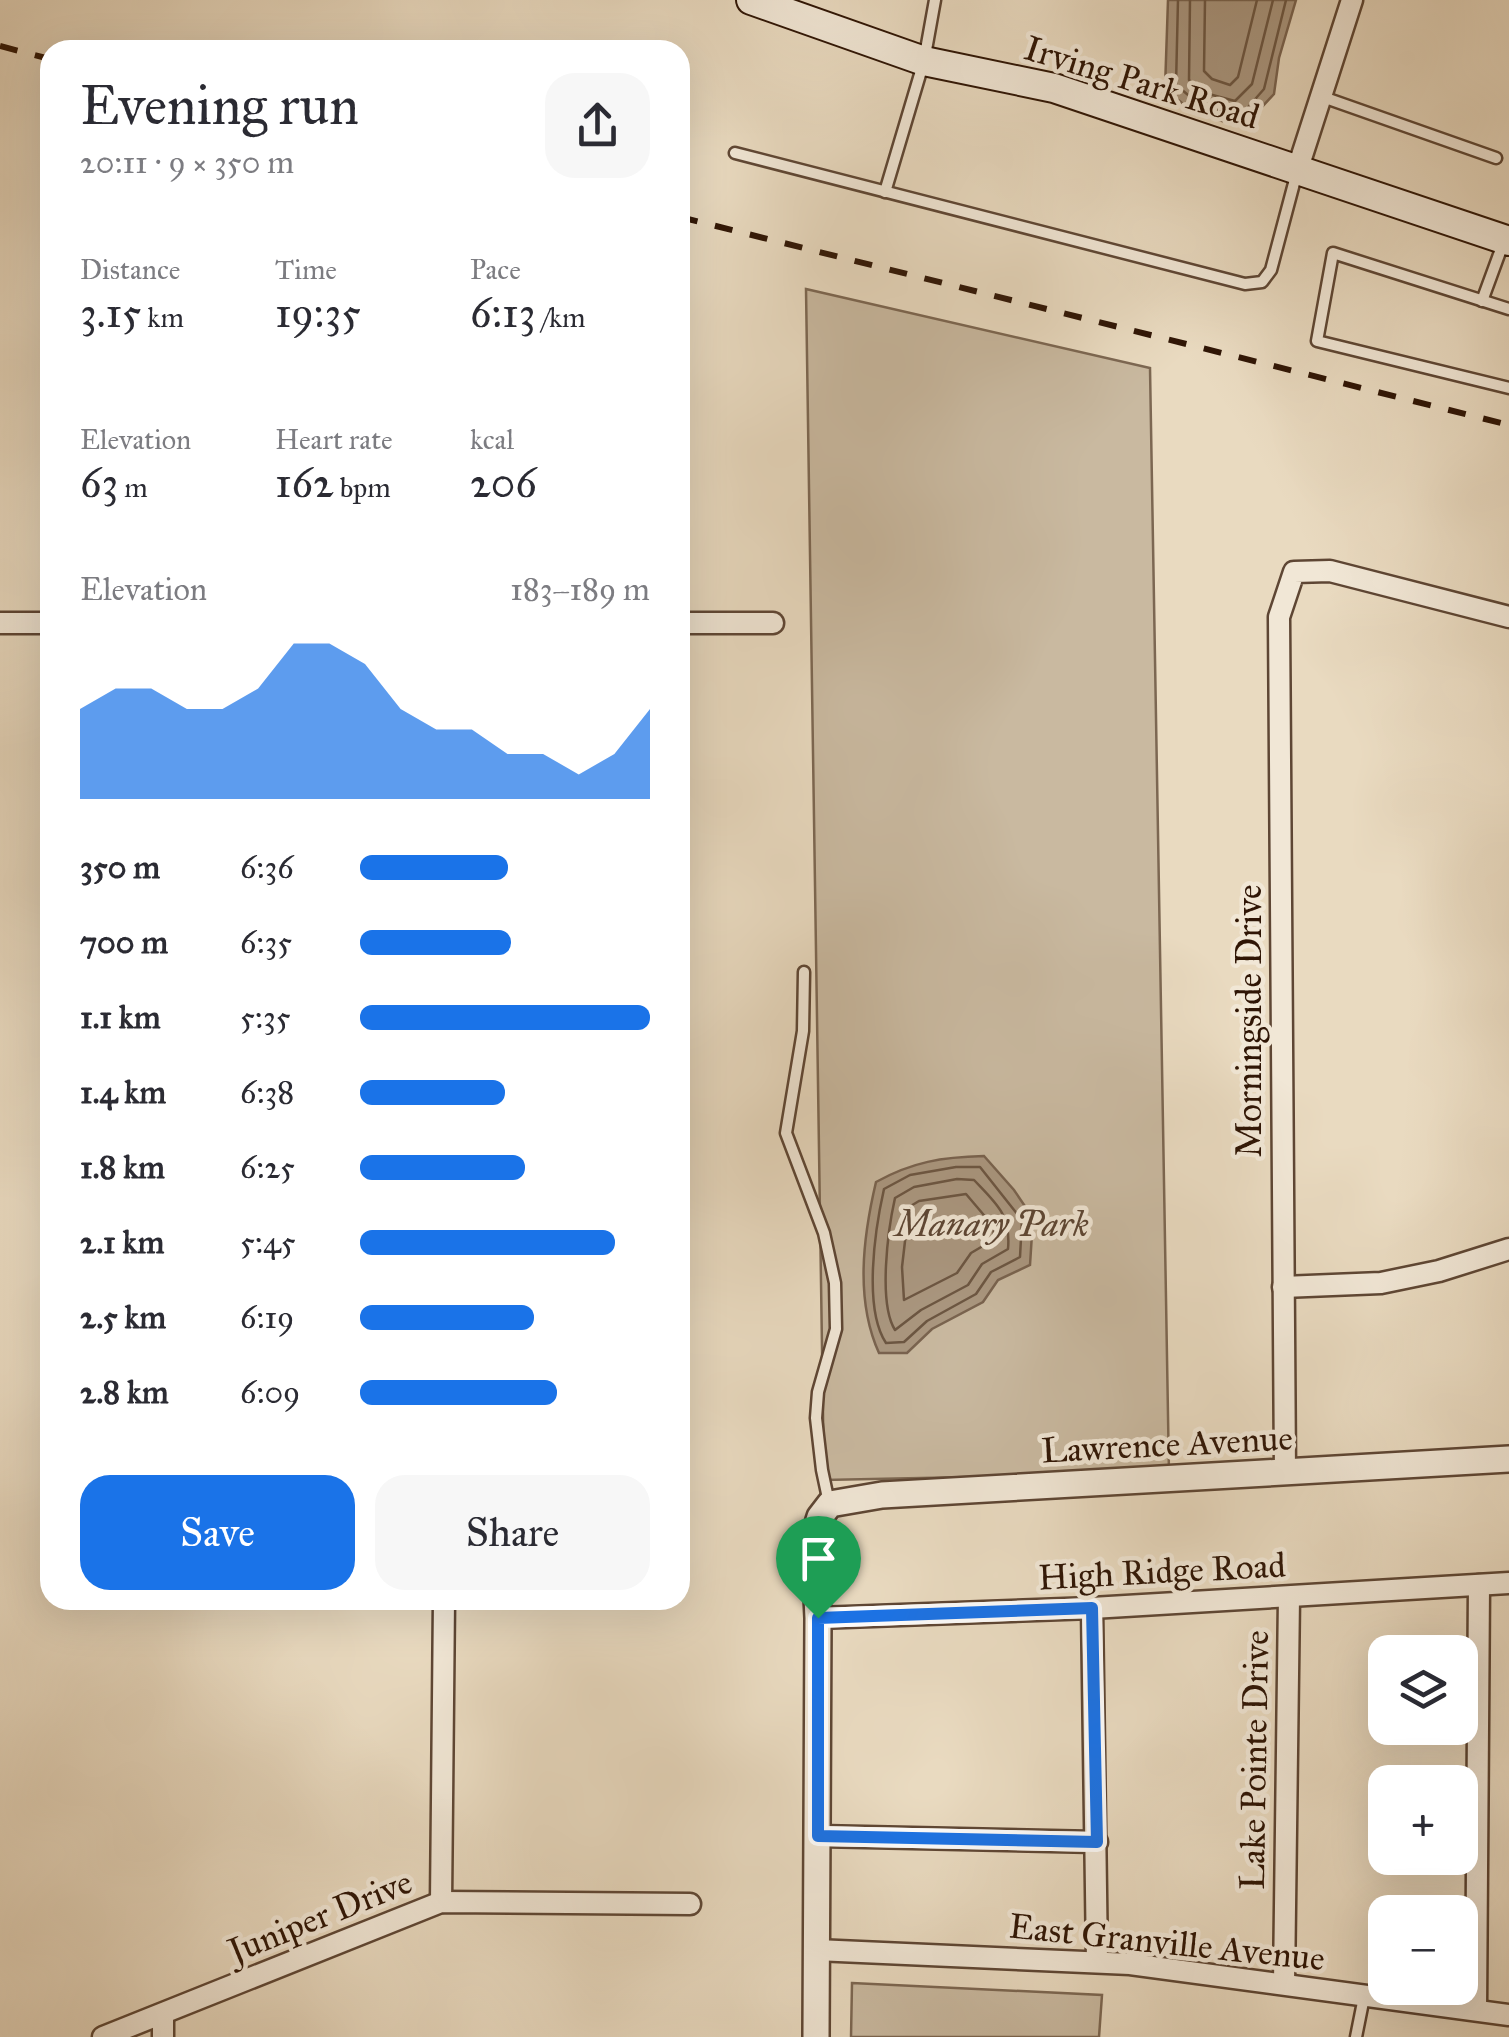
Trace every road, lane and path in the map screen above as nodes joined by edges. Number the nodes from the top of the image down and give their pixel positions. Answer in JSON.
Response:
{"nodes":[{"id":1,"x":751,"y":0,"type":"edge"},
{"id":2,"x":935,"y":0,"type":"edge"},
{"id":3,"x":1352,"y":0,"type":"edge"},
{"id":4,"x":924,"y":61,"type":"junction"},
{"id":5,"x":1320,"y":96,"type":"junction"},
{"id":6,"x":735,"y":153,"type":"dead end"},
{"id":7,"x":1496,"y":158,"type":"dead end"},
{"id":8,"x":1297,"y":171,"type":"junction"},
{"id":9,"x":885,"y":192,"type":"junction"},
{"id":10,"x":1507,"y":241,"type":"edge"},
{"id":11,"x":1482,"y":301,"type":"junction"},
{"id":12,"x":1509,"y":309,"type":"edge"},
{"id":13,"x":1509,"y":388,"type":"edge"},
{"id":14,"x":1509,"y":617,"type":"edge"},
{"id":15,"x":0,"y":623,"type":"edge"},
{"id":16,"x":40,"y":623,"type":"edge"},
{"id":17,"x":690,"y":623,"type":"edge"},
{"id":18,"x":773,"y":623,"type":"dead end"},
{"id":19,"x":804,"y":972,"type":"dead end"},
{"id":20,"x":1509,"y":1249,"type":"edge"},
{"id":21,"x":1283,"y":1287,"type":"junction"},
{"id":22,"x":1509,"y":1458,"type":"edge"},
{"id":23,"x":1285,"y":1472,"type":"junction"},
{"id":24,"x":830,"y":1504,"type":"junction"},
{"id":25,"x":1509,"y":1583,"type":"edge"},
{"id":26,"x":1479,"y":1584,"type":"junction"},
{"id":27,"x":1289,"y":1596,"type":"junction"},
{"id":28,"x":1092,"y":1608,"type":"junction"},
{"id":29,"x":444,"y":1610,"type":"edge"},
{"id":30,"x":818,"y":1618,"type":"junction"},
{"id":31,"x":818,"y":1836,"type":"junction"},
{"id":32,"x":1097,"y":1842,"type":"junction"},
{"id":33,"x":441,"y":1902,"type":"junction"},
{"id":34,"x":690,"y":1904,"type":"dead end"},
{"id":35,"x":816,"y":1950,"type":"junction"},
{"id":36,"x":1098,"y":1962,"type":"junction"},
{"id":37,"x":1284,"y":1984,"type":"junction"},
{"id":38,"x":1364,"y":1996,"type":"junction"},
{"id":39,"x":1476,"y":2010,"type":"junction"},
{"id":40,"x":163,"y":2014,"type":"junction"},
{"id":41,"x":1509,"y":2015,"type":"edge"},
{"id":42,"x":102,"y":2037,"type":"edge"},
{"id":43,"x":163,"y":2037,"type":"edge"},
{"id":44,"x":816,"y":2037,"type":"edge"},
{"id":45,"x":1356,"y":2037,"type":"edge"}],
"edges":[{"from":1,"to":4,"type":"main road","name":"Irving Park Road"},
{"from":2,"to":4,"type":"lane"},
{"from":3,"to":5,"type":"street"},
{"from":4,"to":8,"type":"main road","name":"Irving Park Road"},
{"from":4,"to":9,"type":"lane"},
{"from":5,"to":7,"type":"lane"},
{"from":5,"to":8,"type":"street"},
{"from":6,"to":9,"type":"lane"},
{"from":8,"to":9,"type":"lane"},
{"from":8,"to":10,"type":"main road","name":"Irving Park Road"},
{"from":10,"to":11,"type":"lane"},
{"from":11,"to":12,"type":"lane"},
{"from":11,"to":13,"type":"lane"},
{"from":14,"to":21,"type":"street","name":"Morningside Drive"},
{"from":15,"to":16,"type":"street"},
{"from":17,"to":18,"type":"street"},
{"from":19,"to":24,"type":"lane"},
{"from":20,"to":21,"type":"street"},
{"from":21,"to":23,"type":"street","name":"Morningside Drive"},
{"from":22,"to":23,"type":"street","name":"Lawrence Avenue"},
{"from":23,"to":24,"type":"street","name":"Lawrence Avenue"},
{"from":24,"to":30,"type":"street"},
{"from":25,"to":26,"type":"street","name":"High Ridge Road"},
{"from":26,"to":27,"type":"street","name":"High Ridge Road"},
{"from":26,"to":39,"type":"street"},
{"from":27,"to":28,"type":"street","name":"High Ridge Road"},
{"from":27,"to":37,"type":"street","name":"Lake Pointe Drive"},
{"from":28,"to":30,"type":"street","name":"High Ridge Road"},
{"from":28,"to":32,"type":"street"},
{"from":29,"to":33,"type":"street"},
{"from":30,"to":31,"type":"street"},
{"from":31,"to":32,"type":"street"},
{"from":31,"to":35,"type":"street"},
{"from":32,"to":36,"type":"street"},
{"from":33,"to":34,"type":"street","name":"Juniper Drive"},
{"from":33,"to":40,"type":"street","name":"Juniper Drive"},
{"from":35,"to":36,"type":"street","name":"East Granville Avenue"},
{"from":35,"to":44,"type":"street"},
{"from":36,"to":37,"type":"street","name":"East Granville Avenue"},
{"from":37,"to":38,"type":"street","name":"East Granville Avenue"},
{"from":38,"to":39,"type":"street","name":"East Granville Avenue"},
{"from":38,"to":45,"type":"lane"},
{"from":39,"to":41,"type":"street","name":"East Granville Avenue"},
{"from":40,"to":42,"type":"street","name":"Juniper Drive"},
{"from":40,"to":43,"type":"street"}]}
